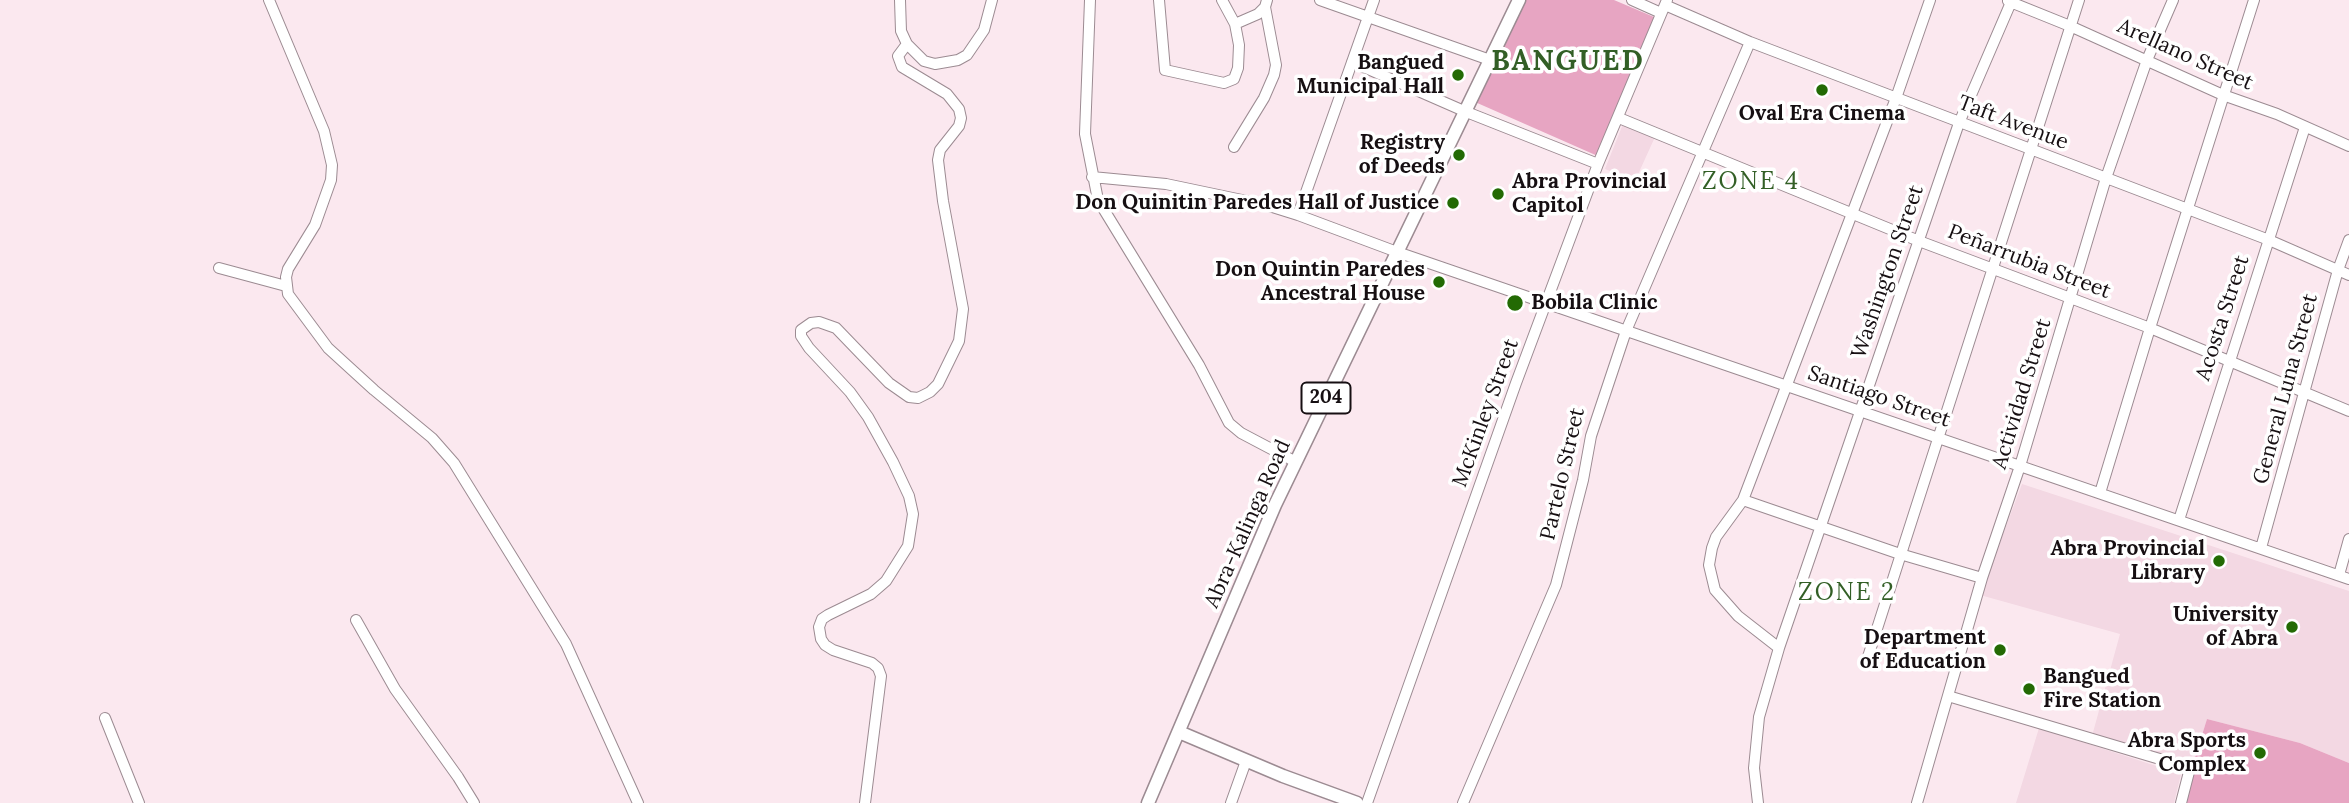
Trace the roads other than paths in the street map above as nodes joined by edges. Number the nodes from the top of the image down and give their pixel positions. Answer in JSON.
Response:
{"nodes":[{"id":1,"x":269,"y":0,"type":"edge"},
{"id":2,"x":900,"y":0,"type":"edge"},
{"id":3,"x":992,"y":0,"type":"edge"},
{"id":4,"x":1090,"y":0,"type":"edge"},
{"id":5,"x":1159,"y":0,"type":"edge"},
{"id":6,"x":1222,"y":0,"type":"edge"},
{"id":7,"x":1320,"y":0,"type":"edge"},
{"id":8,"x":1374,"y":0,"type":"edge"},
{"id":9,"x":1518,"y":0,"type":"edge"},
{"id":10,"x":1632,"y":0,"type":"edge"},
{"id":11,"x":1930,"y":0,"type":"edge"},
{"id":12,"x":2079,"y":0,"type":"edge"},
{"id":13,"x":2173,"y":0,"type":"edge"},
{"id":14,"x":2254,"y":0,"type":"edge"},
{"id":15,"x":2010,"y":1,"type":"edge"},
{"id":16,"x":1266,"y":4,"type":"edge"},
{"id":17,"x":1664,"y":6,"type":"edge"},
{"id":18,"x":1368,"y":17,"type":"junction"},
{"id":19,"x":1235,"y":24,"type":"junction"},
{"id":20,"x":2070,"y":26,"type":"junction"},
{"id":21,"x":1750,"y":41,"type":"junction"},
{"id":22,"x":907,"y":44,"type":"junction"},
{"id":23,"x":1490,"y":60,"type":"junction"},
{"id":24,"x":2147,"y":60,"type":"junction"},
{"id":25,"x":1352,"y":62,"type":"junction"},
{"id":26,"x":2223,"y":95,"type":"junction"},
{"id":27,"x":1896,"y":98,"type":"junction"},
{"id":28,"x":1464,"y":111,"type":"junction"},
{"id":29,"x":1619,"y":118,"type":"junction"},
{"id":30,"x":1959,"y":123,"type":"junction"},
{"id":31,"x":2305,"y":127,"type":"junction"},
{"id":32,"x":2349,"y":146,"type":"edge"},
{"id":33,"x":1234,"y":147,"type":"dead end"},
{"id":34,"x":2031,"y":151,"type":"junction"},
{"id":35,"x":1701,"y":154,"type":"junction"},
{"id":36,"x":1598,"y":164,"type":"junction"},
{"id":37,"x":1092,"y":177,"type":"junction"},
{"id":38,"x":2106,"y":178,"type":"junction"},
{"id":39,"x":2189,"y":210,"type":"junction"},
{"id":40,"x":1851,"y":214,"type":"junction"},
{"id":41,"x":1298,"y":215,"type":"junction"},
{"id":42,"x":2269,"y":240,"type":"junction"},
{"id":43,"x":2349,"y":240,"type":"edge"},
{"id":44,"x":1919,"y":241,"type":"junction"},
{"id":45,"x":1397,"y":252,"type":"junction"},
{"id":46,"x":219,"y":268,"type":"dead end"},
{"id":47,"x":1992,"y":268,"type":"junction"},
{"id":48,"x":2338,"y":270,"type":"junction"},
{"id":49,"x":2349,"y":275,"type":"edge"},
{"id":50,"x":286,"y":286,"type":"junction"},
{"id":51,"x":2072,"y":298,"type":"junction"},
{"id":52,"x":1547,"y":303,"type":"junction"},
{"id":53,"x":2150,"y":328,"type":"junction"},
{"id":54,"x":1626,"y":331,"type":"junction"},
{"id":55,"x":2230,"y":362,"type":"junction"},
{"id":56,"x":1786,"y":385,"type":"junction"},
{"id":57,"x":2305,"y":393,"type":"junction"},
{"id":58,"x":1861,"y":411,"type":"junction"},
{"id":59,"x":2349,"y":411,"type":"edge"},
{"id":60,"x":1937,"y":437,"type":"junction"},
{"id":61,"x":1296,"y":462,"type":"junction"},
{"id":62,"x":2020,"y":466,"type":"junction"},
{"id":63,"x":2100,"y":493,"type":"junction"},
{"id":64,"x":1743,"y":500,"type":"junction"},
{"id":65,"x":2179,"y":520,"type":"junction"},
{"id":66,"x":1820,"y":526,"type":"junction"},
{"id":67,"x":2349,"y":539,"type":"edge"},
{"id":68,"x":2261,"y":548,"type":"junction"},
{"id":69,"x":1900,"y":554,"type":"junction"},
{"id":70,"x":2344,"y":577,"type":"edge"},
{"id":71,"x":1982,"y":579,"type":"junction"},
{"id":72,"x":356,"y":620,"type":"dead end"},
{"id":73,"x":1779,"y":648,"type":"junction"},
{"id":74,"x":1867,"y":663,"type":"dead end"},
{"id":75,"x":1948,"y":696,"type":"junction"},
{"id":76,"x":105,"y":718,"type":"dead end"},
{"id":77,"x":1179,"y":732,"type":"junction"},
{"id":78,"x":1246,"y":761,"type":"junction"},
{"id":79,"x":139,"y":803,"type":"edge"},
{"id":80,"x":474,"y":803,"type":"edge"},
{"id":81,"x":638,"y":803,"type":"edge"},
{"id":82,"x":865,"y":803,"type":"edge"},
{"id":83,"x":1148,"y":803,"type":"edge"},
{"id":84,"x":1231,"y":803,"type":"edge"},
{"id":85,"x":1357,"y":803,"type":"edge"},
{"id":86,"x":1367,"y":803,"type":"edge"},
{"id":87,"x":1463,"y":803,"type":"edge"},
{"id":88,"x":1758,"y":803,"type":"edge"},
{"id":89,"x":1917,"y":803,"type":"edge"},
{"id":90,"x":2181,"y":803,"type":"edge"}],
"edges":[{"from":1,"to":50,"type":"street"},
{"from":2,"to":22,"type":"street"},
{"from":3,"to":22,"type":"street"},
{"from":4,"to":37,"type":"street"},
{"from":5,"to":19,"type":"street"},
{"from":6,"to":19,"type":"street"},
{"from":7,"to":18,"type":"street"},
{"from":8,"to":18,"type":"street"},
{"from":9,"to":23,"type":"main road","name":"Abra-Kalinga Road","number":"204"},
{"from":10,"to":17,"type":"street","name":"Taft Avenue"},
{"from":11,"to":27,"type":"street"},
{"from":12,"to":20,"type":"street"},
{"from":13,"to":24,"type":"street","name":"Actividad Street"},
{"from":14,"to":26,"type":"street"},
{"from":15,"to":20,"type":"street","name":"Arellano Street"},
{"from":15,"to":30,"type":"street","name":"Washington Street"},
{"from":16,"to":19,"type":"street"},
{"from":16,"to":33,"type":"street"},
{"from":17,"to":21,"type":"street","name":"Taft Avenue"},
{"from":17,"to":29,"type":"street","name":"McKinley Street"},
{"from":18,"to":23,"type":"street"},
{"from":18,"to":25,"type":"street"},
{"from":20,"to":24,"type":"street","name":"Arellano Street"},
{"from":20,"to":34,"type":"street"},
{"from":21,"to":27,"type":"street","name":"Taft Avenue"},
{"from":21,"to":35,"type":"street","name":"Partelo Street"},
{"from":22,"to":82,"type":"street"},
{"from":23,"to":28,"type":"main road","name":"Abra-Kalinga Road","number":"204"},
{"from":24,"to":26,"type":"street","name":"Arellano Street"},
{"from":24,"to":38,"type":"street","name":"Actividad Street"},
{"from":25,"to":28,"type":"street"},
{"from":25,"to":41,"type":"street"},
{"from":26,"to":31,"type":"street","name":"Arellano Street"},
{"from":26,"to":39,"type":"street"},
{"from":27,"to":30,"type":"street","name":"Taft Avenue"},
{"from":27,"to":40,"type":"street"},
{"from":28,"to":36,"type":"street"},
{"from":28,"to":45,"type":"main road","name":"Abra-Kalinga Road","number":"204"},
{"from":29,"to":35,"type":"street","name":"Peñarrubia Street"},
{"from":29,"to":36,"type":"street","name":"McKinley Street"},
{"from":30,"to":34,"type":"street","name":"Taft Avenue"},
{"from":30,"to":44,"type":"street","name":"Washington Street"},
{"from":31,"to":32,"type":"street","name":"Arellano Street"},
{"from":31,"to":42,"type":"street","name":"Acosta Street"},
{"from":34,"to":38,"type":"street","name":"Taft Avenue"},
{"from":34,"to":47,"type":"street"},
{"from":35,"to":40,"type":"street","name":"Peñarrubia Street"},
{"from":35,"to":54,"type":"street","name":"Partelo Street"},
{"from":36,"to":52,"type":"street","name":"McKinley Street"},
{"from":37,"to":41,"type":"street","name":"Santiago Street"},
{"from":37,"to":61,"type":"street"},
{"from":38,"to":39,"type":"street","name":"Taft Avenue"},
{"from":38,"to":51,"type":"street","name":"Actividad Street"},
{"from":39,"to":42,"type":"street","name":"Taft Avenue"},
{"from":39,"to":53,"type":"street"},
{"from":40,"to":44,"type":"street","name":"Peñarrubia Street"},
{"from":40,"to":56,"type":"street"},
{"from":41,"to":45,"type":"street","name":"Santiago Street"},
{"from":42,"to":48,"type":"street","name":"Taft Avenue"},
{"from":42,"to":55,"type":"street","name":"Acosta Street"},
{"from":43,"to":48,"type":"street","name":"General Luna Street"},
{"from":44,"to":47,"type":"street","name":"Peñarrubia Street"},
{"from":44,"to":58,"type":"street","name":"Washington Street"},
{"from":45,"to":52,"type":"street","name":"Santiago Street"},
{"from":45,"to":61,"type":"main road","name":"Abra-Kalinga Road","number":"204"},
{"from":46,"to":50,"type":"street"},
{"from":47,"to":51,"type":"street","name":"Peñarrubia Street"},
{"from":47,"to":60,"type":"street"},
{"from":48,"to":49,"type":"street","name":"Taft Avenue"},
{"from":48,"to":57,"type":"street","name":"General Luna Street"},
{"from":50,"to":81,"type":"street"},
{"from":51,"to":53,"type":"street","name":"Peñarrubia Street"},
{"from":51,"to":62,"type":"street","name":"Actividad Street"},
{"from":52,"to":54,"type":"street","name":"Santiago Street"},
{"from":52,"to":86,"type":"street","name":"McKinley Street"},
{"from":53,"to":55,"type":"street","name":"Peñarrubia Street"},
{"from":53,"to":63,"type":"street"},
{"from":54,"to":56,"type":"street","name":"Santiago Street"},
{"from":54,"to":87,"type":"street","name":"Partelo Street"},
{"from":55,"to":57,"type":"street","name":"Peñarrubia Street"},
{"from":55,"to":65,"type":"street","name":"Acosta Street"},
{"from":56,"to":58,"type":"street","name":"Santiago Street"},
{"from":56,"to":64,"type":"street"},
{"from":57,"to":59,"type":"street","name":"Peñarrubia Street"},
{"from":57,"to":68,"type":"street","name":"General Luna Street"},
{"from":58,"to":60,"type":"street","name":"Santiago Street"},
{"from":58,"to":66,"type":"street","name":"Washington Street"},
{"from":60,"to":62,"type":"street","name":"Santiago Street"},
{"from":60,"to":69,"type":"street"},
{"from":61,"to":77,"type":"main road","name":"Abra-Kalinga Road","number":"204"},
{"from":62,"to":63,"type":"street","name":"Santiago Street"},
{"from":62,"to":71,"type":"street","name":"Actividad Street"},
{"from":63,"to":65,"type":"street","name":"Santiago Street"},
{"from":64,"to":66,"type":"street"},
{"from":64,"to":73,"type":"street"},
{"from":65,"to":68,"type":"street","name":"Santiago Street"},
{"from":66,"to":69,"type":"street"},
{"from":66,"to":73,"type":"street","name":"Washington Street"},
{"from":67,"to":70,"type":"street"},
{"from":68,"to":70,"type":"street","name":"Santiago Street"},
{"from":69,"to":71,"type":"street"},
{"from":69,"to":74,"type":"street"},
{"from":71,"to":75,"type":"street","name":"Actividad Street"},
{"from":72,"to":80,"type":"street"},
{"from":73,"to":88,"type":"street","name":"Washington Street"},
{"from":75,"to":89,"type":"street","name":"Actividad Street"},
{"from":75,"to":90,"type":"street"},
{"from":76,"to":79,"type":"street"},
{"from":77,"to":78,"type":"main road"},
{"from":77,"to":83,"type":"main road","name":"Abra-Kalinga Road","number":"204"},
{"from":78,"to":84,"type":"street"},
{"from":78,"to":85,"type":"main road"}]}
